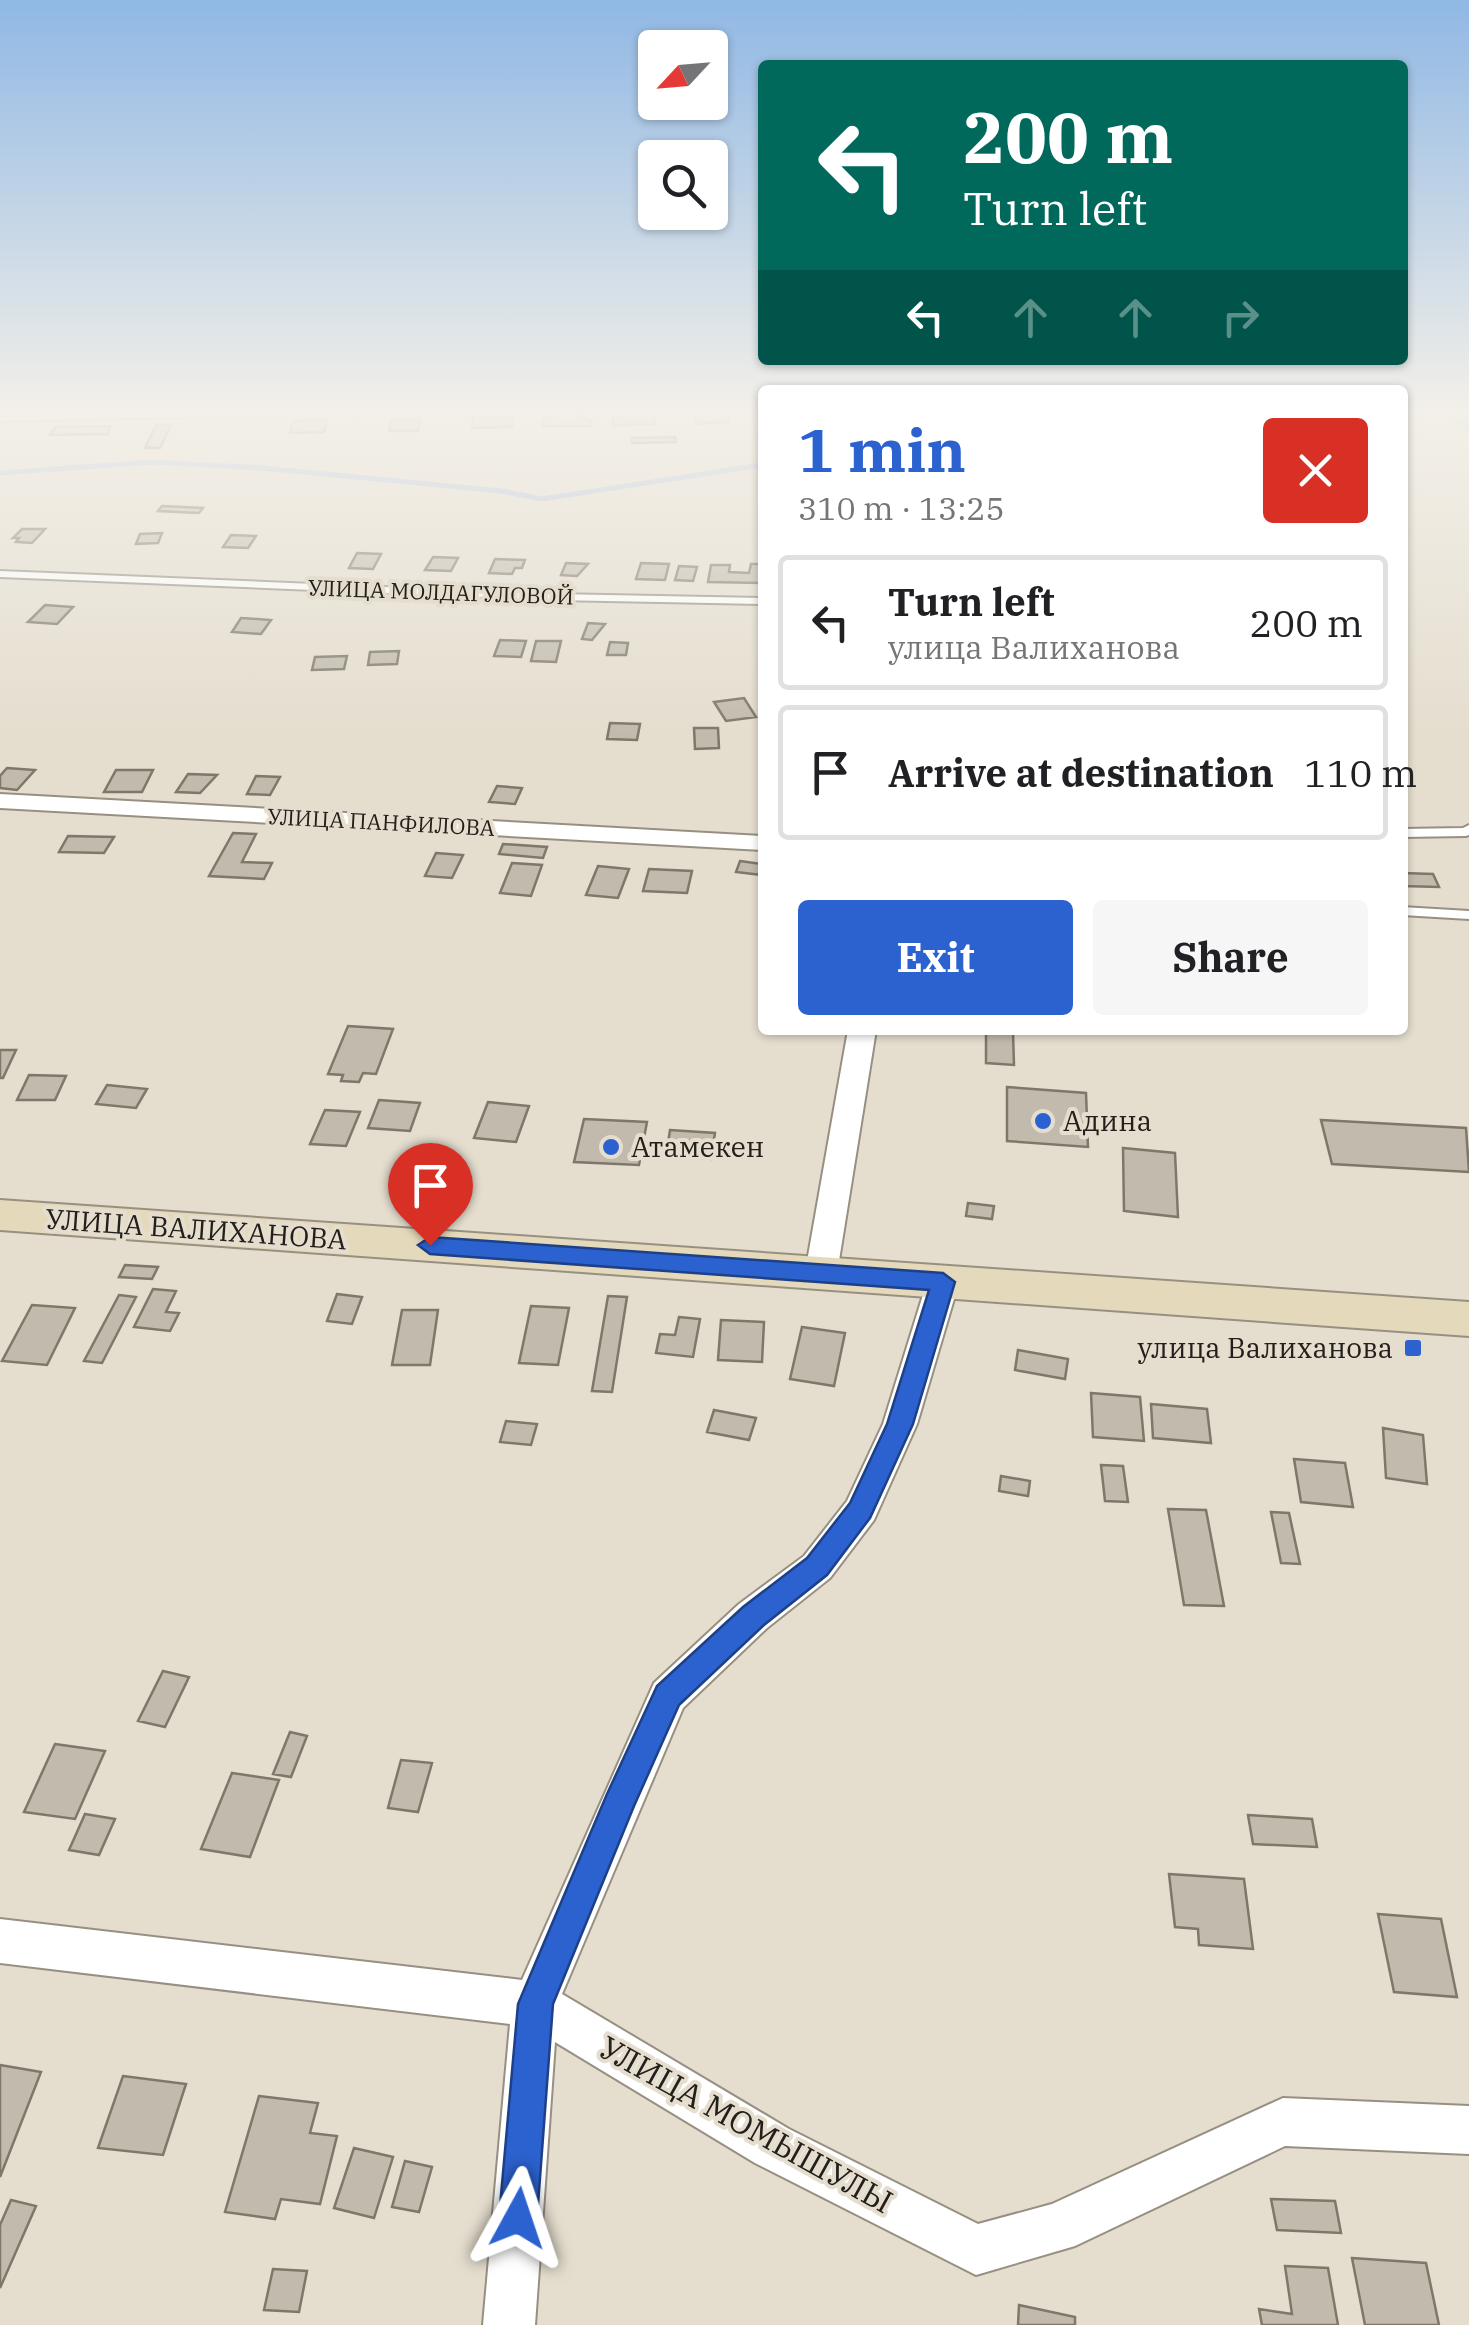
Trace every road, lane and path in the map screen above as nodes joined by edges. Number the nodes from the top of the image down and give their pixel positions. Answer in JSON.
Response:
{"nodes":[{"id":1,"x":0,"y":574,"type":"edge"},
{"id":2,"x":758,"y":601,"type":"edge"},
{"id":3,"x":0,"y":801,"type":"edge"},
{"id":4,"x":1469,"y":829,"type":"edge"},
{"id":5,"x":1408,"y":833,"type":"edge"},
{"id":6,"x":758,"y":843,"type":"edge"},
{"id":7,"x":1408,"y":911,"type":"edge"},
{"id":8,"x":1469,"y":915,"type":"edge"},
{"id":9,"x":861,"y":1035,"type":"edge"},
{"id":10,"x":0,"y":1214,"type":"edge"},
{"id":11,"x":821,"y":1274,"type":"junction"},
{"id":12,"x":943,"y":1282,"type":"junction"},
{"id":13,"x":1469,"y":1319,"type":"edge"},
{"id":14,"x":0,"y":1941,"type":"edge"},
{"id":15,"x":535,"y":2004,"type":"junction"},
{"id":16,"x":1469,"y":2130,"type":"edge"},
{"id":17,"x":509,"y":2325,"type":"edge"}],
"edges":[{"from":1,"to":2,"type":"lane","name":"УЛИЦА МОЛДАГУЛОВОЙ"},
{"from":3,"to":6,"type":"street","name":"УЛИЦА ПАНФИЛОВА"},
{"from":4,"to":5,"type":"lane"},
{"from":7,"to":8,"type":"lane"},
{"from":9,"to":11,"type":"street"},
{"from":10,"to":11,"type":"main road","name":"УЛИЦА ВАЛИХАНОВА"},
{"from":11,"to":12,"type":"main road","name":"УЛИЦА ВАЛИХАНОВА"},
{"from":12,"to":13,"type":"main road","name":"УЛИЦА ВАЛИХАНОВА"},
{"from":12,"to":15,"type":"street"},
{"from":14,"to":15,"type":"street","name":"УЛИЦА МОМЫШУЛЫ"},
{"from":15,"to":16,"type":"street","name":"УЛИЦА МОМЫШУЛЫ"},
{"from":15,"to":17,"type":"street"}]}
